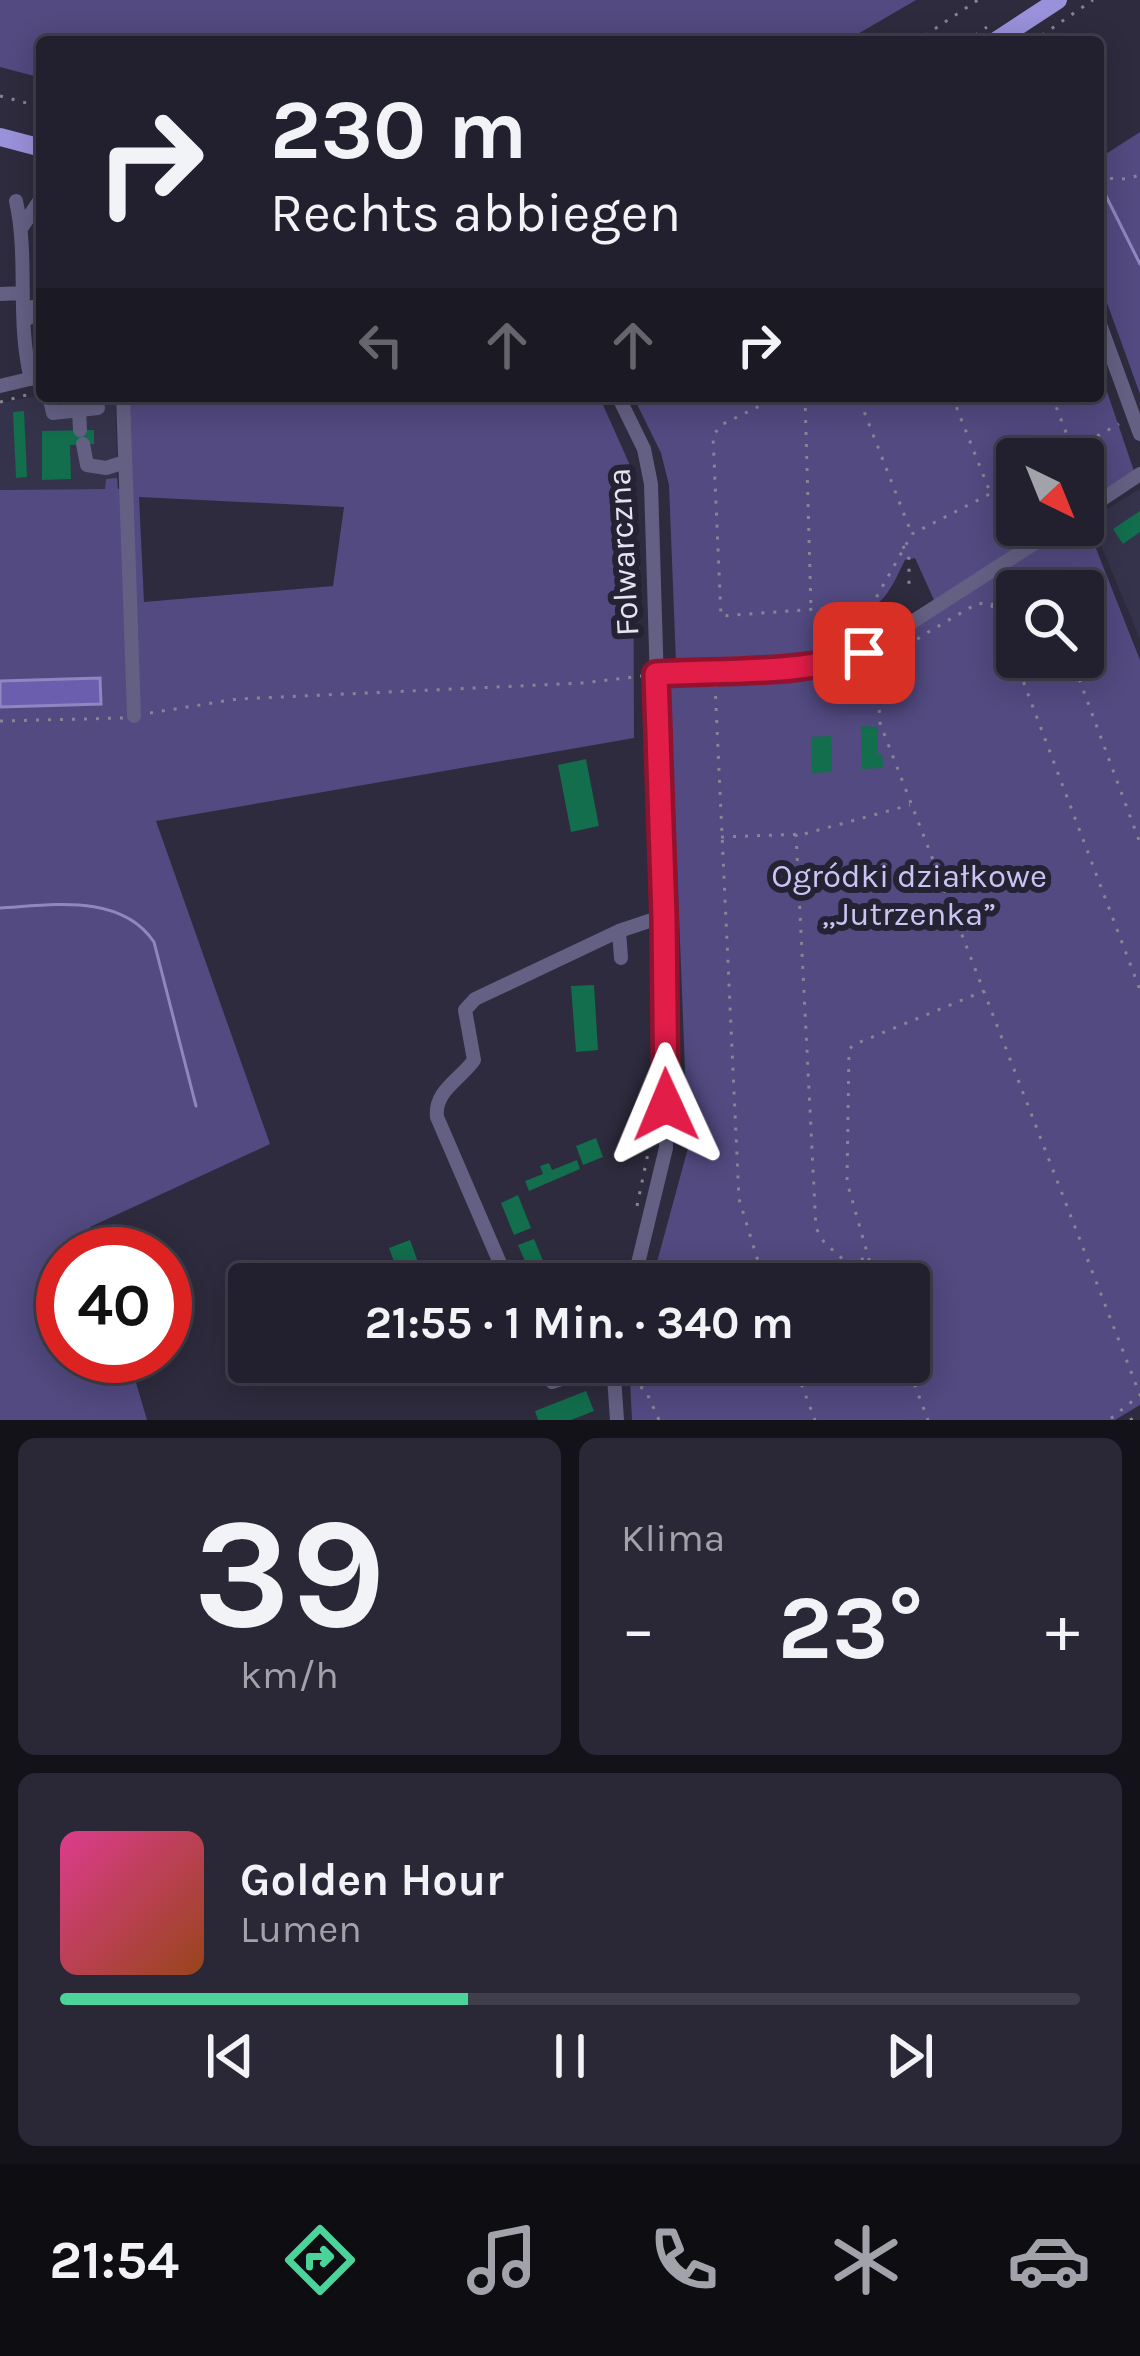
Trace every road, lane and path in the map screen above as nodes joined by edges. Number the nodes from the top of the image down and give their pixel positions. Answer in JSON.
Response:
{"nodes":[{"id":1,"x":978,"y":0,"type":"edge"},
{"id":2,"x":1058,"y":0,"type":"edge"},
{"id":3,"x":1093,"y":0,"type":"edge"},
{"id":4,"x":924,"y":36,"type":"edge"},
{"id":5,"x":1005,"y":36,"type":"edge"},
{"id":6,"x":1041,"y":36,"type":"edge"},
{"id":7,"x":0,"y":95,"type":"edge"},
{"id":8,"x":36,"y":105,"type":"edge"},
{"id":9,"x":0,"y":137,"type":"edge"},
{"id":10,"x":36,"y":146,"type":"edge"},
{"id":11,"x":1140,"y":175,"type":"edge"},
{"id":12,"x":1104,"y":178,"type":"edge"},
{"id":13,"x":16,"y":201,"type":"dead end"},
{"id":14,"x":36,"y":206,"type":"edge"},
{"id":15,"x":22,"y":227,"type":"junction"},
{"id":16,"x":0,"y":294,"type":"edge"},
{"id":17,"x":36,"y":306,"type":"edge"},
{"id":18,"x":23,"y":307,"type":"junction"},
{"id":19,"x":36,"y":312,"type":"edge"},
{"id":20,"x":1104,"y":336,"type":"edge"},
{"id":21,"x":36,"y":377,"type":"edge"},
{"id":22,"x":0,"y":386,"type":"edge"},
{"id":23,"x":36,"y":396,"type":"edge"},
{"id":24,"x":0,"y":402,"type":"edge"},
{"id":25,"x":48,"y":402,"type":"edge"},
{"id":26,"x":621,"y":402,"type":"edge"},
{"id":27,"x":768,"y":402,"type":"edge"},
{"id":28,"x":805,"y":402,"type":"edge"},
{"id":29,"x":860,"y":402,"type":"edge"},
{"id":30,"x":954,"y":402,"type":"edge"},
{"id":31,"x":1054,"y":402,"type":"edge"},
{"id":32,"x":113,"y":404,"type":"edge"},
{"id":33,"x":79,"y":410,"type":"junction"},
{"id":34,"x":1132,"y":418,"type":"junction"},
{"id":35,"x":1140,"y":434,"type":"edge"},
{"id":36,"x":1069,"y":438,"type":"edge"},
{"id":37,"x":1094,"y":438,"type":"edge"},
{"id":38,"x":125,"y":462,"type":"junction"},
{"id":39,"x":1140,"y":474,"type":"edge"},
{"id":40,"x":996,"y":491,"type":"edge"},
{"id":41,"x":991,"y":494,"type":"junction"},
{"id":42,"x":1104,"y":498,"type":"edge"},
{"id":43,"x":912,"y":534,"type":"junction"},
{"id":44,"x":903,"y":546,"type":"junction"},
{"id":45,"x":1032,"y":546,"type":"edge"},
{"id":46,"x":909,"y":584,"type":"dead end"},
{"id":47,"x":996,"y":603,"type":"edge"},
{"id":48,"x":991,"y":605,"type":"junction"},
{"id":49,"x":811,"y":611,"type":"junction"},
{"id":50,"x":864,"y":653,"type":"junction"},
{"id":51,"x":877,"y":669,"type":"junction"},
{"id":52,"x":715,"y":670,"type":"junction"},
{"id":53,"x":656,"y":674,"type":"junction"},
{"id":54,"x":1079,"y":678,"type":"edge"},
{"id":55,"x":134,"y":716,"type":"junction"},
{"id":56,"x":0,"y":721,"type":"edge"},
{"id":57,"x":912,"y":805,"type":"junction"},
{"id":58,"x":796,"y":834,"type":"junction"},
{"id":59,"x":721,"y":837,"type":"junction"},
{"id":60,"x":1140,"y":843,"type":"edge"},
{"id":61,"x":664,"y":916,"type":"junction"},
{"id":62,"x":619,"y":931,"type":"junction"},
{"id":63,"x":622,"y":958,"type":"dead end"},
{"id":64,"x":1140,"y":990,"type":"edge"},
{"id":65,"x":984,"y":992,"type":"junction"},
{"id":66,"x":655,"y":1130,"type":"dead end"},
{"id":67,"x":636,"y":1213,"type":"dead end"},
{"id":68,"x":866,"y":1258,"type":"junction"},
{"id":69,"x":499,"y":1263,"type":"edge"},
{"id":70,"x":638,"y":1263,"type":"edge"},
{"id":71,"x":759,"y":1263,"type":"edge"},
{"id":72,"x":868,"y":1263,"type":"edge"},
{"id":73,"x":615,"y":1383,"type":"edge"},
{"id":74,"x":634,"y":1383,"type":"edge"},
{"id":75,"x":801,"y":1383,"type":"edge"},
{"id":76,"x":914,"y":1383,"type":"edge"},
{"id":77,"x":1140,"y":1414,"type":"edge"},
{"id":78,"x":617,"y":1420,"type":"edge"},
{"id":79,"x":658,"y":1420,"type":"edge"},
{"id":80,"x":815,"y":1420,"type":"edge"},
{"id":81,"x":928,"y":1420,"type":"edge"},
{"id":82,"x":1109,"y":1420,"type":"edge"},
{"id":83,"x":1130,"y":1420,"type":"edge"}],
"edges":[{"from":1,"to":4,"type":"path"},
{"from":2,"to":5,"type":"main road"},
{"from":3,"to":6,"type":"path"},
{"from":7,"to":8,"type":"path"},
{"from":9,"to":10,"type":"main road"},
{"from":11,"to":12,"type":"path"},
{"from":13,"to":15,"type":"street"},
{"from":14,"to":15,"type":"street"},
{"from":15,"to":18,"type":"street"},
{"from":16,"to":18,"type":"street"},
{"from":17,"to":18,"type":"street"},
{"from":18,"to":19,"type":"street"},
{"from":18,"to":21,"type":"street"},
{"from":20,"to":34,"type":"street"},
{"from":21,"to":22,"type":"street"},
{"from":23,"to":24,"type":"path"},
{"from":25,"to":33,"type":"street"},
{"from":26,"to":53,"type":"street","name":"Folwarczna"},
{"from":27,"to":49,"type":"path"},
{"from":28,"to":49,"type":"path"},
{"from":29,"to":43,"type":"path"},
{"from":30,"to":41,"type":"path"},
{"from":31,"to":36,"type":"path"},
{"from":32,"to":33,"type":"street"},
{"from":32,"to":38,"type":"street"},
{"from":33,"to":38,"type":"street"},
{"from":34,"to":35,"type":"street"},
{"from":34,"to":37,"type":"path"},
{"from":38,"to":55,"type":"street"},
{"from":39,"to":42,"type":"street"},
{"from":40,"to":41,"type":"path"},
{"from":41,"to":43,"type":"path"},
{"from":43,"to":44,"type":"path"},
{"from":44,"to":46,"type":"path"},
{"from":44,"to":49,"type":"path"},
{"from":45,"to":50,"type":"street"},
{"from":47,"to":48,"type":"path"},
{"from":48,"to":51,"type":"path"},
{"from":48,"to":64,"type":"path"},
{"from":50,"to":51,"type":"path"},
{"from":50,"to":52,"type":"street"},
{"from":51,"to":57,"type":"path"},
{"from":52,"to":53,"type":"street"},
{"from":52,"to":59,"type":"path"},
{"from":53,"to":55,"type":"path"},
{"from":53,"to":61,"type":"street","name":"Folwarczna"},
{"from":54,"to":60,"type":"path"},
{"from":55,"to":56,"type":"path"},
{"from":57,"to":58,"type":"path"},
{"from":57,"to":65,"type":"path"},
{"from":58,"to":59,"type":"path"},
{"from":58,"to":68,"type":"path"},
{"from":59,"to":71,"type":"path"},
{"from":61,"to":62,"type":"street"},
{"from":61,"to":70,"type":"street","name":"Folwarczna"},
{"from":62,"to":63,"type":"street"},
{"from":62,"to":69,"type":"street"},
{"from":65,"to":68,"type":"path"},
{"from":65,"to":82,"type":"path"},
{"from":66,"to":67,"type":"path"},
{"from":68,"to":72,"type":"path"},
{"from":73,"to":78,"type":"street"},
{"from":74,"to":79,"type":"path"},
{"from":75,"to":80,"type":"path"},
{"from":76,"to":81,"type":"path"},
{"from":77,"to":83,"type":"path"}]}
